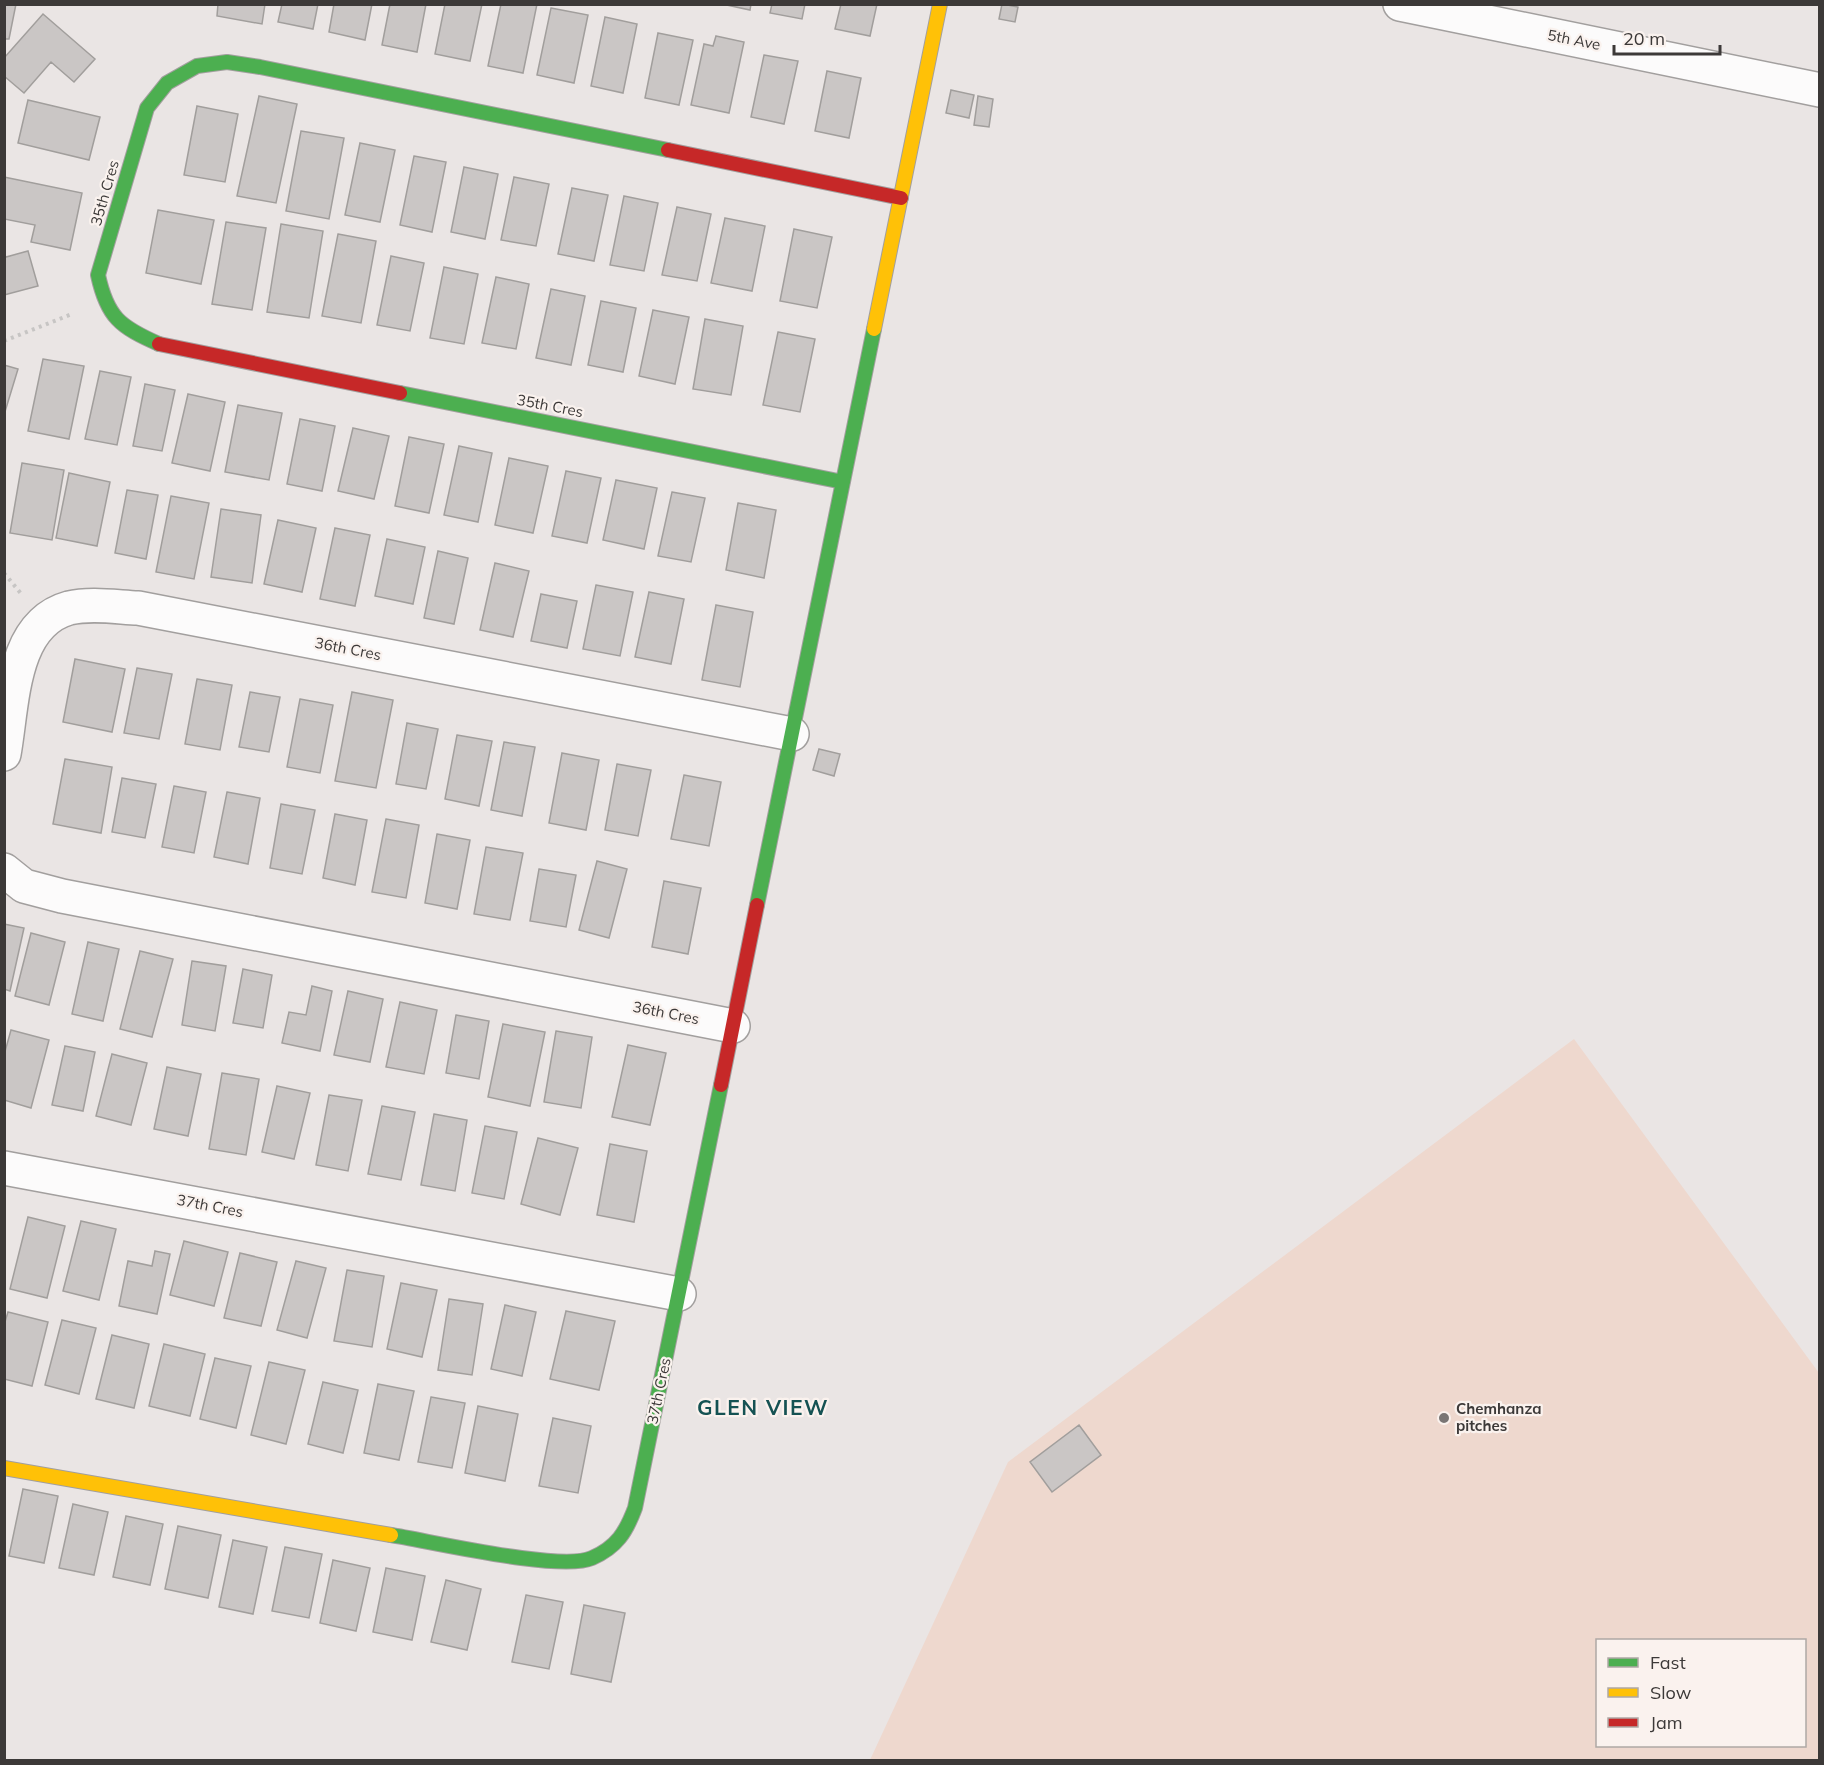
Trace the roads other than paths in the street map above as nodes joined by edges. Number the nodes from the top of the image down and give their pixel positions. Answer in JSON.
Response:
{"nodes":[{"id":1,"x":940,"y":4,"type":"edge"},
{"id":2,"x":1400,"y":4,"type":"edge"},
{"id":3,"x":1820,"y":90,"type":"edge"},
{"id":4,"x":901,"y":198,"type":"junction"},
{"id":5,"x":843,"y":482,"type":"junction"},
{"id":6,"x":792,"y":734,"type":"junction"},
{"id":7,"x":4,"y":754,"type":"edge"},
{"id":8,"x":4,"y":870,"type":"edge"},
{"id":9,"x":733,"y":1026,"type":"junction"},
{"id":10,"x":4,"y":1168,"type":"edge"},
{"id":11,"x":679,"y":1294,"type":"junction"},
{"id":12,"x":4,"y":1468,"type":"edge"}],
"edges":[{"from":1,"to":4,"type":"street"},
{"from":2,"to":3,"type":"street","name":"5th Ave"},
{"from":4,"to":5,"type":"street"},
{"from":4,"to":5,"type":"street","name":"35th Cres"},
{"from":5,"to":6,"type":"street"},
{"from":6,"to":7,"type":"street","name":"36th Cres"},
{"from":6,"to":9,"type":"street"},
{"from":8,"to":9,"type":"street","name":"36th Cres"},
{"from":9,"to":11,"type":"street"},
{"from":10,"to":11,"type":"street","name":"37th Cres"},
{"from":11,"to":12,"type":"street","name":"37th Cres"}]}
